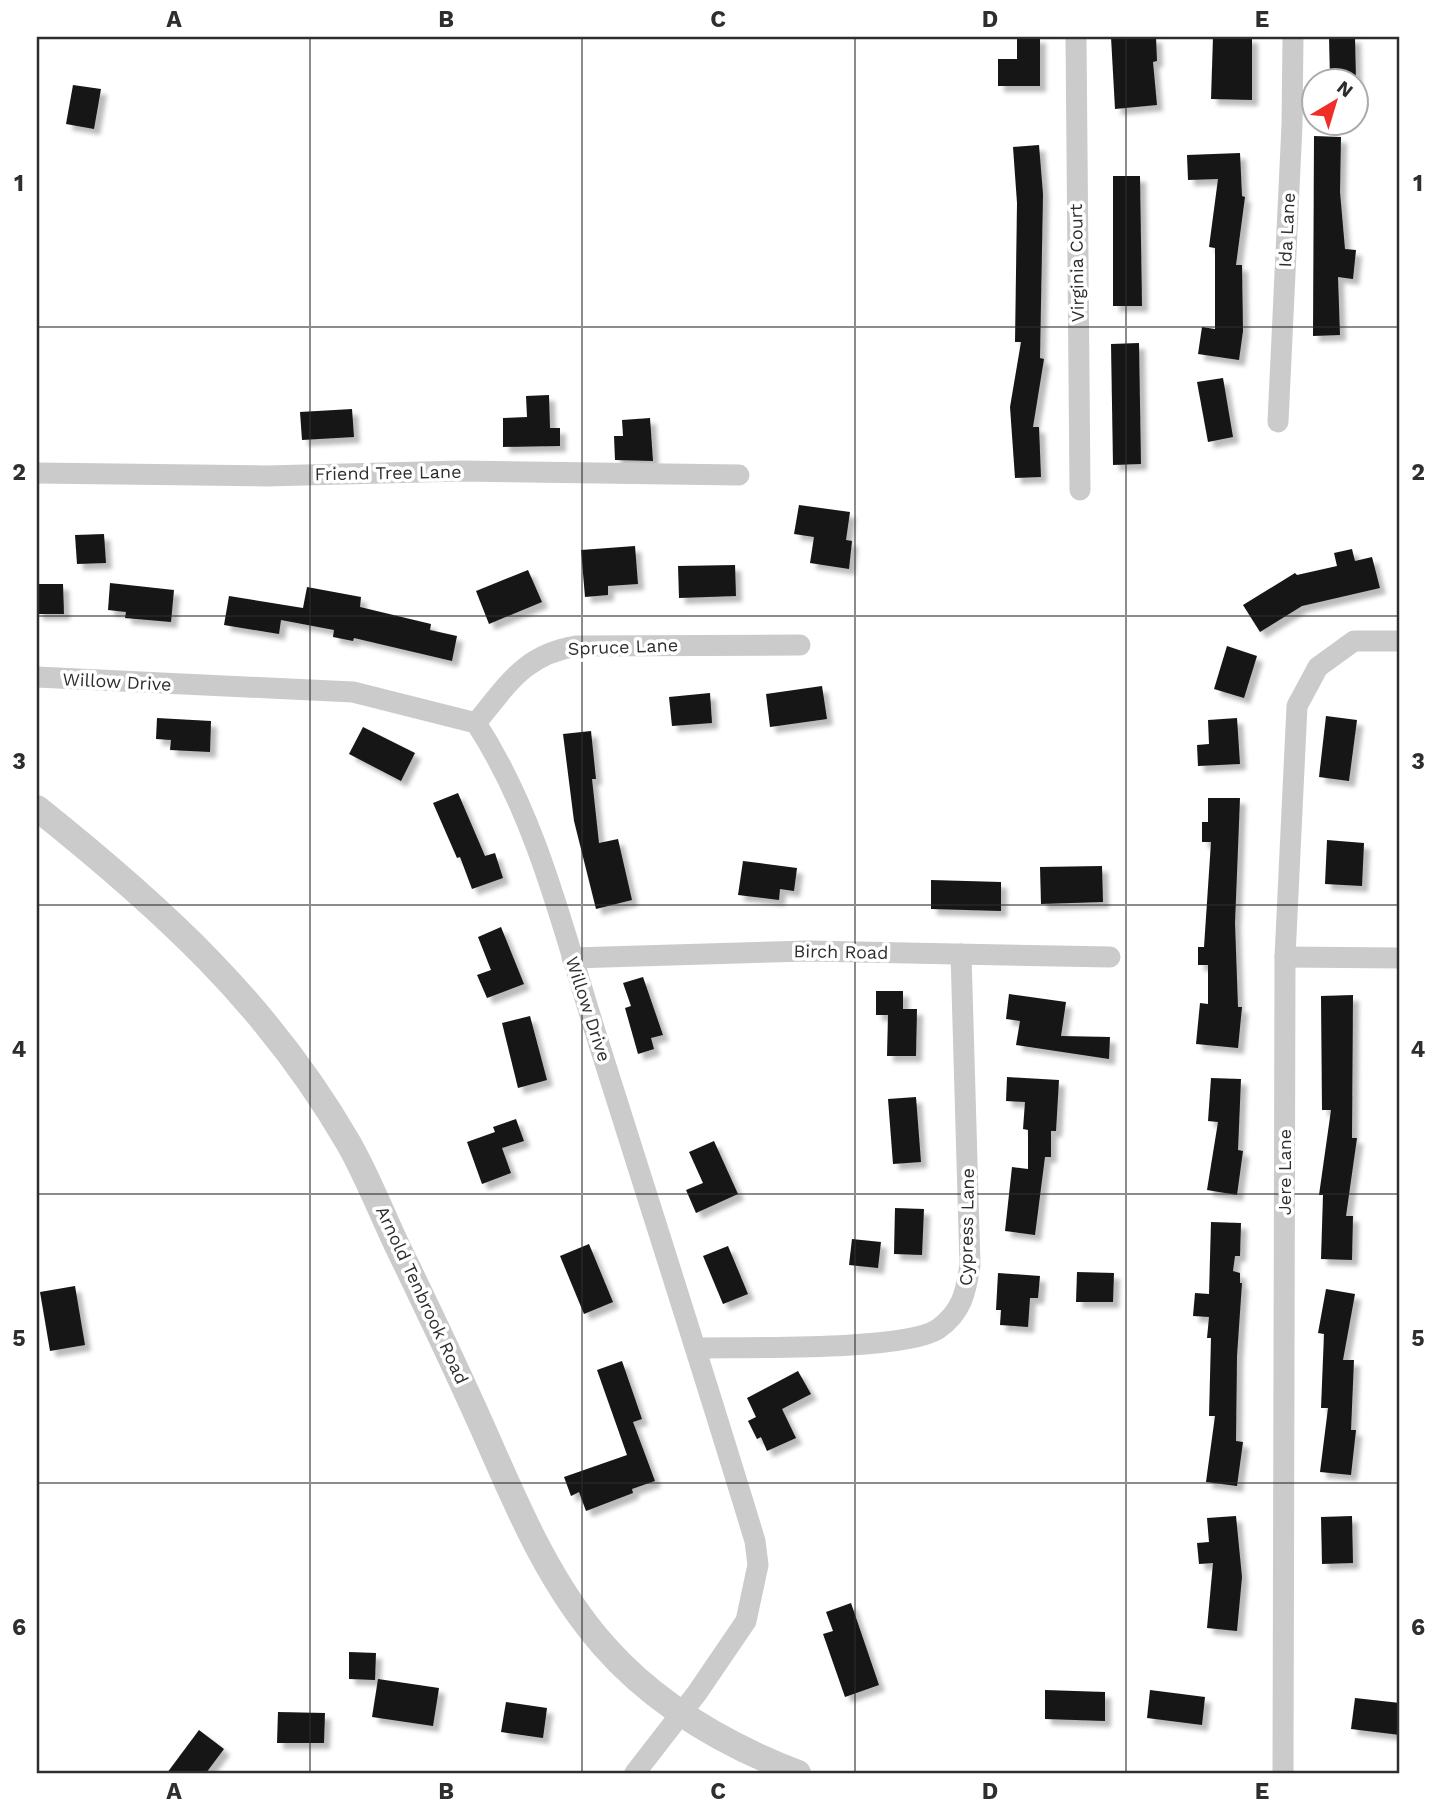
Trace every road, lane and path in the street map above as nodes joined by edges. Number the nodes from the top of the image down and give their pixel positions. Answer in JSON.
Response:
{"nodes":[{"id":1,"x":1076,"y":37,"type":"edge"},
{"id":2,"x":1293,"y":37,"type":"edge"},
{"id":3,"x":1278,"y":422,"type":"dead end"},
{"id":4,"x":37,"y":473,"type":"edge"},
{"id":5,"x":739,"y":475,"type":"dead end"},
{"id":6,"x":1080,"y":490,"type":"dead end"},
{"id":7,"x":1400,"y":641,"type":"edge"},
{"id":8,"x":800,"y":645,"type":"dead end"},
{"id":9,"x":37,"y":677,"type":"edge"},
{"id":10,"x":476,"y":723,"type":"junction"},
{"id":11,"x":37,"y":807,"type":"edge"},
{"id":12,"x":961,"y":954,"type":"junction"},
{"id":13,"x":1110,"y":957,"type":"dead end"},
{"id":14,"x":1285,"y":957,"type":"junction"},
{"id":15,"x":572,"y":958,"type":"junction"},
{"id":16,"x":1400,"y":958,"type":"edge"},
{"id":17,"x":696,"y":1348,"type":"junction"},
{"id":18,"x":682,"y":1714,"type":"junction"},
{"id":19,"x":635,"y":1773,"type":"edge"},
{"id":20,"x":798,"y":1773,"type":"edge"},
{"id":21,"x":1283,"y":1773,"type":"edge"}],
"edges":[{"from":1,"to":6,"type":"street","name":"Virginia Court"},
{"from":2,"to":3,"type":"street","name":"Ida Lane"},
{"from":4,"to":5,"type":"street","name":"Friend Tree Lane"},
{"from":7,"to":14,"type":"street","name":"Jere Lane"},
{"from":8,"to":10,"type":"street","name":"Spruce Lane"},
{"from":9,"to":10,"type":"street","name":"Willow Drive"},
{"from":10,"to":15,"type":"street","name":"Willow Drive"},
{"from":11,"to":18,"type":"street","name":"Arnold Tenbrook Road"},
{"from":12,"to":13,"type":"street","name":"Birch Road"},
{"from":12,"to":15,"type":"street","name":"Birch Road"},
{"from":12,"to":17,"type":"street","name":"Cypress Lane"},
{"from":14,"to":16,"type":"street"},
{"from":14,"to":21,"type":"street","name":"Jere Lane"},
{"from":15,"to":17,"type":"street","name":"Willow Drive"},
{"from":17,"to":18,"type":"street","name":"Willow Drive"},
{"from":18,"to":19,"type":"street","name":"Willow Drive"},
{"from":18,"to":20,"type":"street","name":"Arnold Tenbrook Road"}]}
